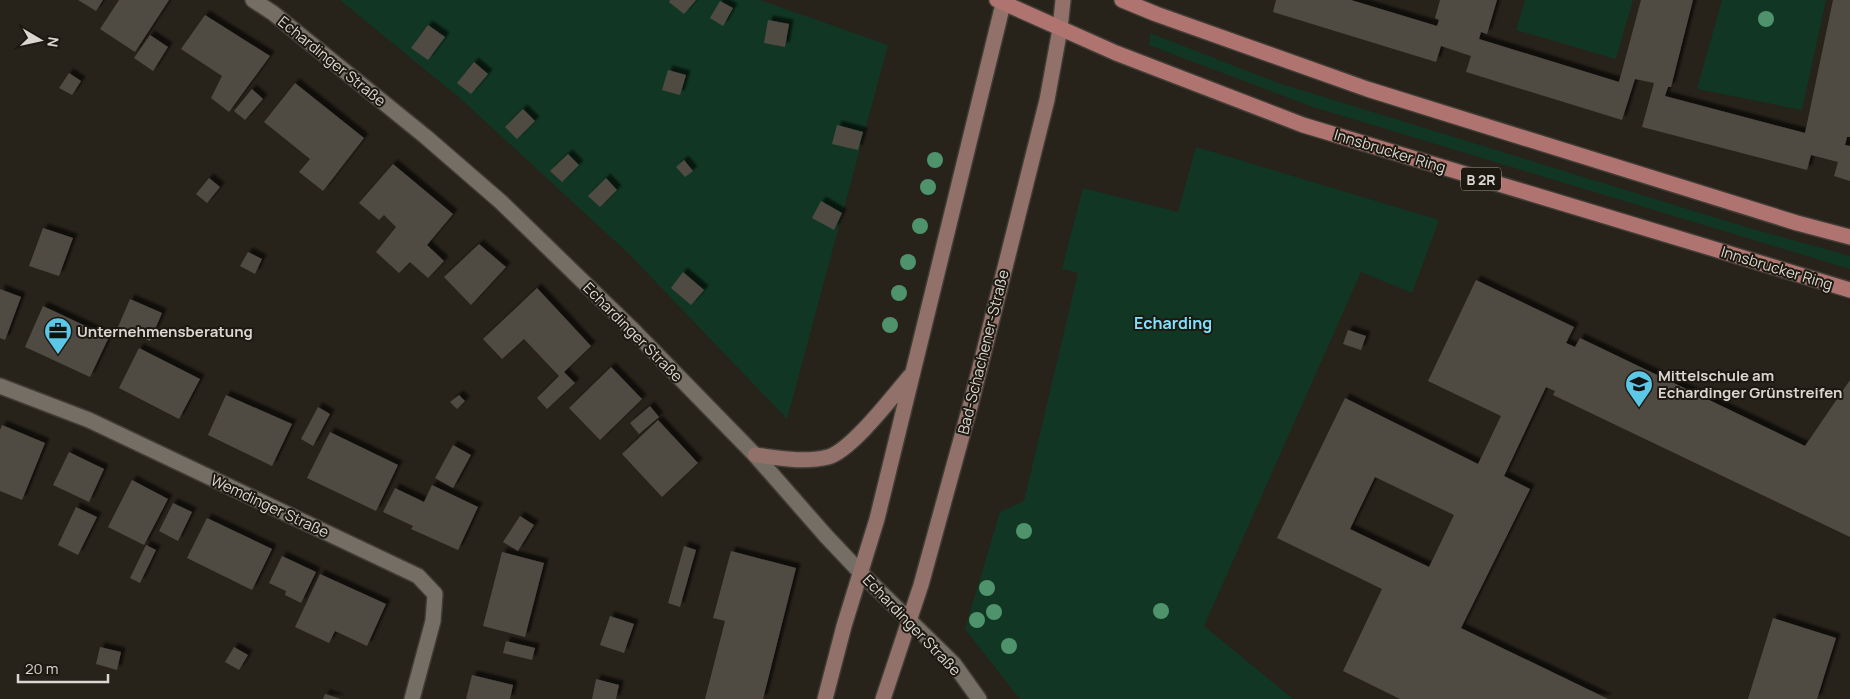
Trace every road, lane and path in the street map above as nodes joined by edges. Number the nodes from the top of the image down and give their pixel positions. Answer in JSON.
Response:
{"nodes":[{"id":1,"x":253,"y":0,"type":"edge"},
{"id":2,"x":1064,"y":0,"type":"edge"},
{"id":3,"x":1122,"y":0,"type":"edge"},
{"id":4,"x":1001,"y":1,"type":"edge"},
{"id":5,"x":1060,"y":29,"type":"junction"},
{"id":6,"x":1850,"y":237,"type":"edge"},
{"id":7,"x":1850,"y":290,"type":"edge"},
{"id":8,"x":913,"y":373,"type":"junction"},
{"id":9,"x":0,"y":386,"type":"edge"},
{"id":10,"x":755,"y":455,"type":"junction"},
{"id":11,"x":861,"y":573,"type":"junction"},
{"id":12,"x":909,"y":620,"type":"junction"},
{"id":13,"x":412,"y":699,"type":"edge"},
{"id":14,"x":825,"y":699,"type":"edge"},
{"id":15,"x":883,"y":699,"type":"edge"},
{"id":16,"x":979,"y":699,"type":"edge"}],
"edges":[{"from":1,"to":10,"type":"street","name":"Echardinger Straße"},
{"from":2,"to":5,"type":"main road","name":"Bad-Schachener-Straße"},
{"from":3,"to":6,"type":"main road"},
{"from":4,"to":5,"type":"main road","name":"Innsbrucker Ring","number":"B 2R"},
{"from":4,"to":8,"type":"main road"},
{"from":5,"to":7,"type":"main road","name":"Innsbrucker Ring","number":"B 2R"},
{"from":5,"to":12,"type":"main road","name":"Bad-Schachener-Straße"},
{"from":8,"to":10,"type":"main road"},
{"from":8,"to":11,"type":"main road"},
{"from":9,"to":13,"type":"street","name":"Wemdinger Straße"},
{"from":10,"to":11,"type":"street","name":"Echardinger Straße"},
{"from":11,"to":12,"type":"street","name":"Echardinger Straße"},
{"from":11,"to":14,"type":"main road"},
{"from":12,"to":15,"type":"main road","name":"Bad-Schachener-Straße"},
{"from":12,"to":16,"type":"street","name":"Echardinger Straße"}]}
